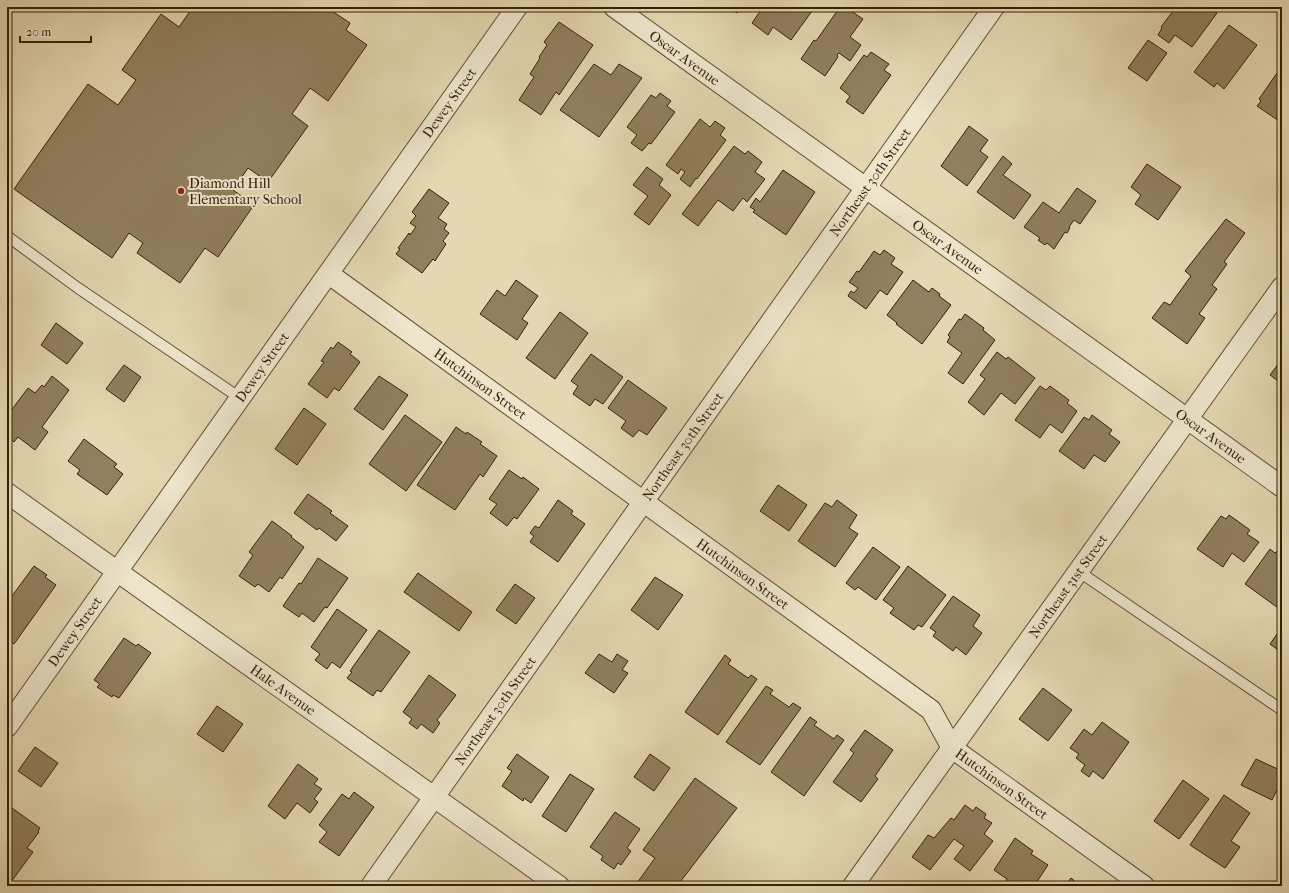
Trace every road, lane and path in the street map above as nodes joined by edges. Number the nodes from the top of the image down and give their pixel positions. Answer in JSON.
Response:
{"nodes":[{"id":1,"x":517,"y":7,"type":"edge"},
{"id":2,"x":614,"y":7,"type":"edge"},
{"id":3,"x":994,"y":7,"type":"edge"},
{"id":4,"x":866,"y":188,"type":"junction"},
{"id":5,"x":7,"y":236,"type":"edge"},
{"id":6,"x":328,"y":274,"type":"junction"},
{"id":7,"x":1282,"y":286,"type":"edge"},
{"id":8,"x":240,"y":398,"type":"junction"},
{"id":9,"x":1187,"y":419,"type":"junction"},
{"id":10,"x":1282,"y":487,"type":"edge"},
{"id":11,"x":7,"y":493,"type":"edge"},
{"id":12,"x":643,"y":502,"type":"junction"},
{"id":13,"x":1078,"y":571,"type":"junction"},
{"id":14,"x":117,"y":572,"type":"junction"},
{"id":15,"x":1282,"y":710,"type":"edge"},
{"id":16,"x":7,"y":728,"type":"edge"},
{"id":17,"x":952,"y":748,"type":"junction"},
{"id":18,"x":434,"y":798,"type":"junction"},
{"id":19,"x":372,"y":886,"type":"edge"},
{"id":20,"x":559,"y":886,"type":"edge"},
{"id":21,"x":853,"y":886,"type":"edge"},
{"id":22,"x":1144,"y":886,"type":"edge"}],
"edges":[{"from":1,"to":6,"type":"street","name":"Dewey Street"},
{"from":2,"to":4,"type":"street","name":"Oscar Avenue"},
{"from":3,"to":4,"type":"street","name":"Northeast 30th Street"},
{"from":4,"to":9,"type":"street","name":"Oscar Avenue"},
{"from":4,"to":12,"type":"street","name":"Northeast 30th Street"},
{"from":5,"to":8,"type":"lane"},
{"from":6,"to":8,"type":"street","name":"Dewey Street"},
{"from":6,"to":12,"type":"street","name":"Hutchinson Street"},
{"from":7,"to":9,"type":"street","name":"Northeast 31st Street"},
{"from":8,"to":14,"type":"street","name":"Dewey Street"},
{"from":9,"to":10,"type":"street","name":"Oscar Avenue"},
{"from":9,"to":13,"type":"street","name":"Northeast 31st Street"},
{"from":11,"to":14,"type":"street","name":"Hale Avenue"},
{"from":12,"to":17,"type":"street","name":"Hutchinson Street"},
{"from":12,"to":18,"type":"street","name":"Northeast 30th Street"},
{"from":13,"to":15,"type":"lane"},
{"from":13,"to":17,"type":"street","name":"Northeast 31st Street"},
{"from":14,"to":16,"type":"street","name":"Dewey Street"},
{"from":14,"to":18,"type":"street","name":"Hale Avenue"},
{"from":17,"to":21,"type":"street","name":"Northeast 31st Street"},
{"from":17,"to":22,"type":"street","name":"Hutchinson Street"},
{"from":18,"to":19,"type":"street","name":"Northeast 30th Street"},
{"from":18,"to":20,"type":"street","name":"Hale Avenue"}]}
